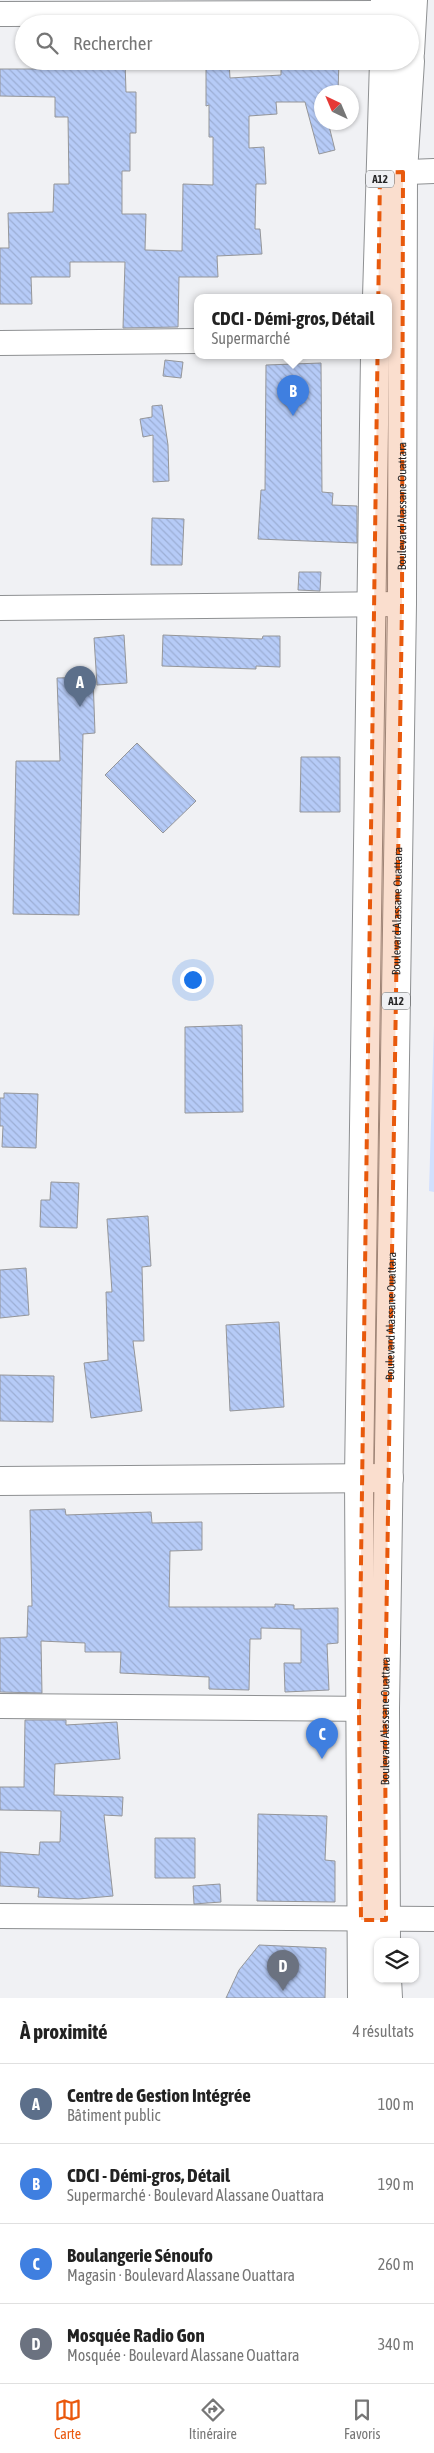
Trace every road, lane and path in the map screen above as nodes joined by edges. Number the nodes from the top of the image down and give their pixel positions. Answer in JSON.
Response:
{"nodes":[{"id":1,"x":413,"y":0,"type":"edge"},
{"id":2,"x":385,"y":12,"type":"edge"},
{"id":3,"x":0,"y":14,"type":"edge"},
{"id":4,"x":412,"y":15,"type":"edge"},
{"id":5,"x":385,"y":70,"type":"edge"},
{"id":6,"x":408,"y":70,"type":"edge"},
{"id":7,"x":434,"y":171,"type":"edge"},
{"id":8,"x":391,"y":172,"type":"junction"},
{"id":9,"x":376,"y":294,"type":"edge"},
{"id":10,"x":194,"y":341,"type":"edge"},
{"id":11,"x":0,"y":343,"type":"edge"},
{"id":12,"x":375,"y":359,"type":"edge"},
{"id":13,"x":372,"y":604,"type":"junction"},
{"id":14,"x":402,"y":604,"type":"junction"},
{"id":15,"x":0,"y":608,"type":"edge"},
{"id":16,"x":365,"y":1049,"type":"junction"},
{"id":17,"x":395,"y":1049,"type":"junction"},
{"id":18,"x":359,"y":1478,"type":"junction"},
{"id":19,"x":389,"y":1478,"type":"junction"},
{"id":20,"x":0,"y":1481,"type":"edge"},
{"id":21,"x":0,"y":1706,"type":"edge"},
{"id":22,"x":372,"y":1709,"type":"junction"},
{"id":23,"x":0,"y":1916,"type":"edge"},
{"id":24,"x":434,"y":1919,"type":"edge"},
{"id":25,"x":378,"y":1927,"type":"edge"},
{"id":26,"x":387,"y":1983,"type":"edge"},
{"id":27,"x":362,"y":1998,"type":"edge"},
{"id":28,"x":388,"y":1998,"type":"edge"}],
"edges":[{"from":1,"to":4,"type":"main road"},
{"from":2,"to":3,"type":"street"},
{"from":5,"to":8,"type":"main road","name":"Boulevard Alassane Ouattara","number":"A12"},
{"from":6,"to":8,"type":"main road","name":"Boulevard Alassane Ouattara","number":"A12"},
{"from":7,"to":8,"type":"street"},
{"from":8,"to":9,"type":"main road","name":"Boulevard Alassane Ouattara","number":"A12"},
{"from":8,"to":14,"type":"main road","name":"Boulevard Alassane Ouattara","number":"A12"},
{"from":10,"to":11,"type":"street"},
{"from":12,"to":13,"type":"main road","name":"Boulevard Alassane Ouattara","number":"A12"},
{"from":13,"to":14,"type":"street"},
{"from":13,"to":15,"type":"street"},
{"from":13,"to":16,"type":"main road","name":"Boulevard Alassane Ouattara","number":"A12"},
{"from":14,"to":17,"type":"main road","name":"Boulevard Alassane Ouattara","number":"A12"},
{"from":16,"to":17,"type":"main road"},
{"from":16,"to":18,"type":"main road","name":"Boulevard Alassane Ouattara","number":"A12"},
{"from":17,"to":19,"type":"main road","name":"Boulevard Alassane Ouattara","number":"A12"},
{"from":18,"to":19,"type":"main road"},
{"from":18,"to":20,"type":"main road"},
{"from":18,"to":22,"type":"main road","name":"Boulevard Alassane Ouattara","number":"A12"},
{"from":19,"to":22,"type":"main road","name":"Boulevard Alassane Ouattara","number":"A12"},
{"from":21,"to":22,"type":"street"},
{"from":22,"to":25,"type":"main road","name":"Boulevard Alassane Ouattara","number":"A12"},
{"from":23,"to":25,"type":"street"},
{"from":24,"to":25,"type":"street"},
{"from":25,"to":27,"type":"main road","name":"Boulevard Alassane Ouattara","number":"A12"},
{"from":26,"to":28,"type":"main road"}]}
